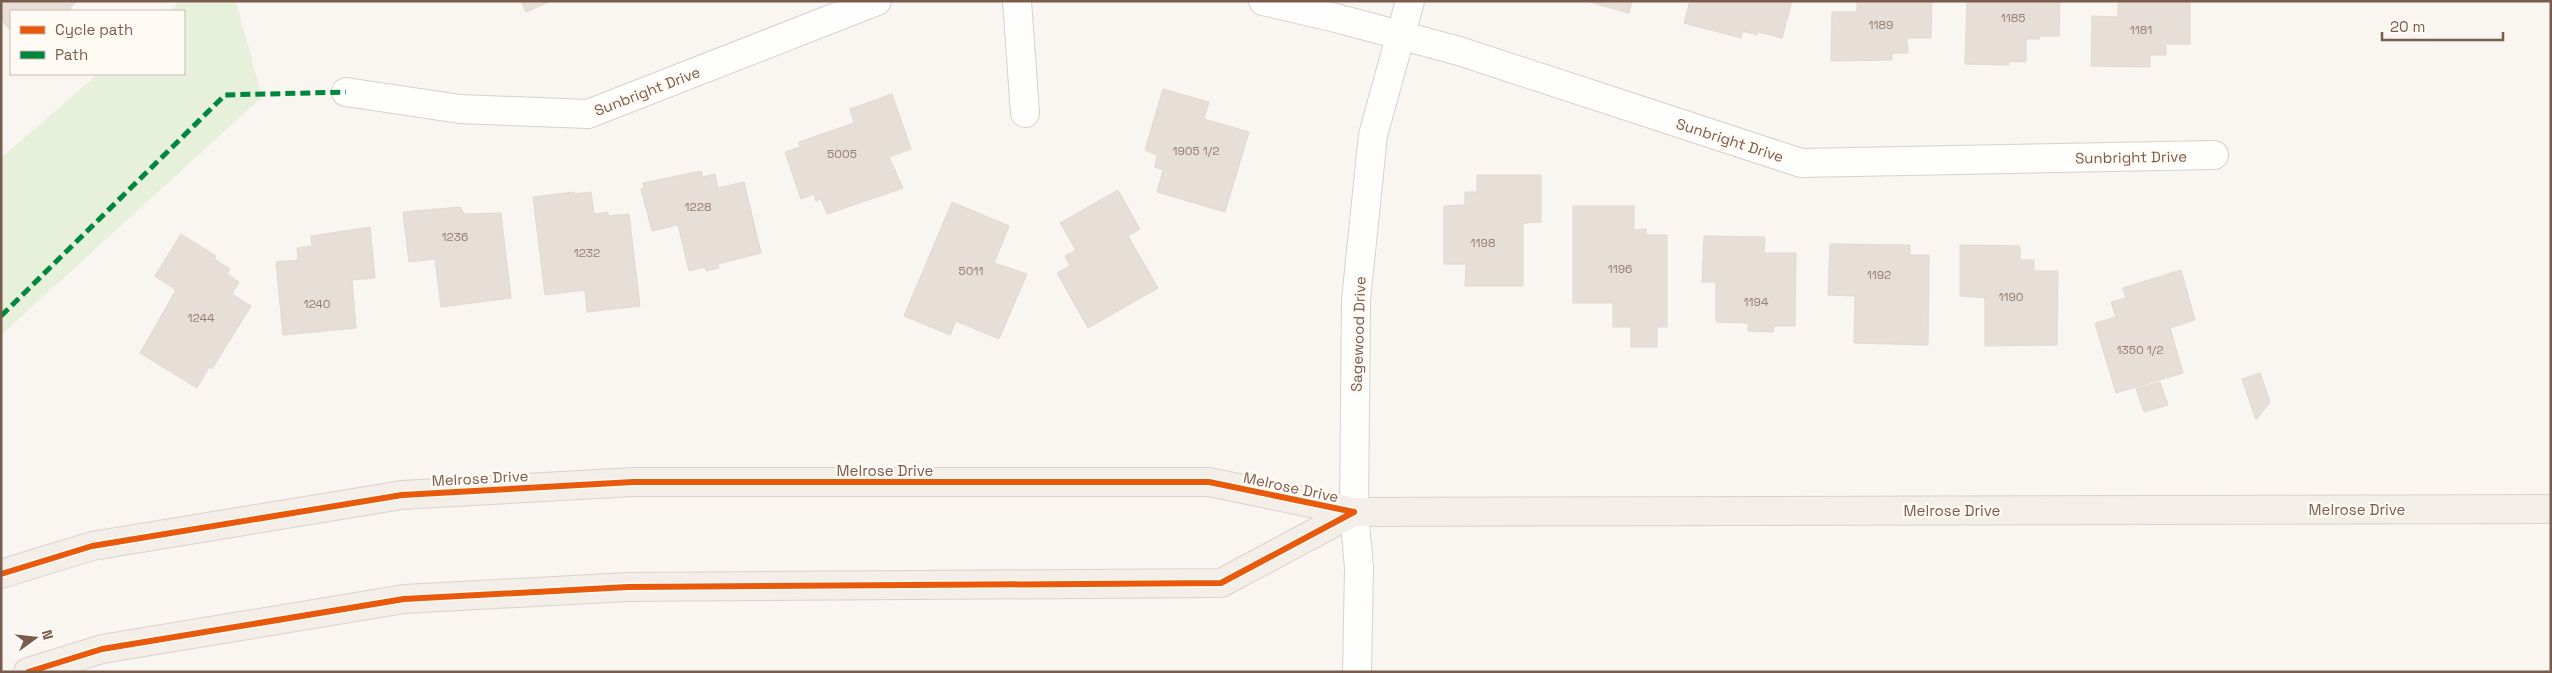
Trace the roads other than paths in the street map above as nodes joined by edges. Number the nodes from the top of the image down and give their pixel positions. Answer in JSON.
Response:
{"nodes":[{"id":1,"x":877,"y":1,"type":"edge"},
{"id":2,"x":1017,"y":1,"type":"edge"},
{"id":3,"x":1263,"y":1,"type":"edge"},
{"id":4,"x":1410,"y":1,"type":"edge"},
{"id":5,"x":1400,"y":35,"type":"junction"},
{"id":6,"x":346,"y":92,"type":"dead end"},
{"id":7,"x":1025,"y":113,"type":"dead end"},
{"id":8,"x":2214,"y":155,"type":"dead end"},
{"id":9,"x":2551,"y":509,"type":"edge"},
{"id":10,"x":1354,"y":512,"type":"junction"},
{"id":11,"x":1,"y":574,"type":"edge"},
{"id":12,"x":28,"y":672,"type":"edge"},
{"id":13,"x":1357,"y":672,"type":"edge"}],
"edges":[{"from":1,"to":6,"type":"street","name":"Sunbright Drive"},
{"from":2,"to":7,"type":"street"},
{"from":3,"to":5,"type":"street","name":"Sunbright Drive"},
{"from":4,"to":5,"type":"street","name":"Sagewood Drive"},
{"from":5,"to":8,"type":"street","name":"Sunbright Drive"},
{"from":5,"to":10,"type":"street","name":"Sagewood Drive"},
{"from":9,"to":10,"type":"main road","name":"Melrose Drive"},
{"from":10,"to":11,"type":"main road","name":"Melrose Drive"},
{"from":10,"to":12,"type":"main road","name":"Melrose Drive"},
{"from":10,"to":13,"type":"street","name":"Sagewood Drive"}]}
